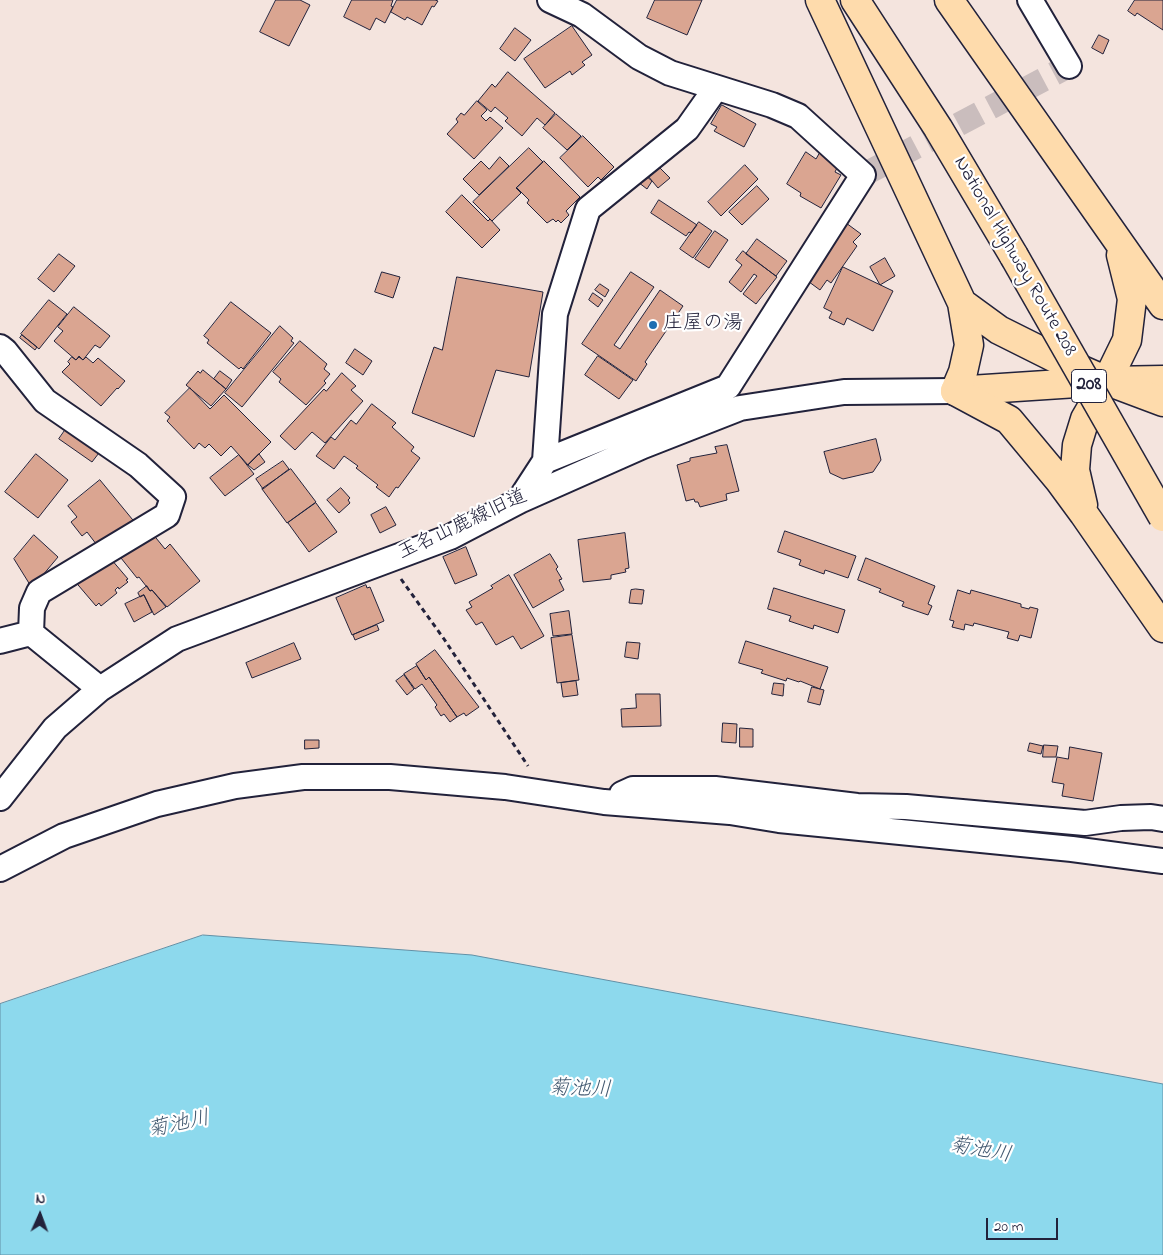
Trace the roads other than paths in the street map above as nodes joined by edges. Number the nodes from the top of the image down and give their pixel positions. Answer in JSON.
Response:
{"nodes":[{"id":1,"x":550,"y":0,"type":"edge"},
{"id":2,"x":820,"y":0,"type":"edge"},
{"id":3,"x":855,"y":0,"type":"edge"},
{"id":4,"x":877,"y":0,"type":"edge"},
{"id":5,"x":949,"y":0,"type":"edge"},
{"id":6,"x":1030,"y":0,"type":"edge"},
{"id":7,"x":1068,"y":66,"type":"dead end"},
{"id":8,"x":716,"y":88,"type":"junction"},
{"id":9,"x":938,"y":128,"type":"junction"},
{"id":10,"x":1116,"y":236,"type":"junction"},
{"id":11,"x":962,"y":303,"type":"junction"},
{"id":12,"x":1163,"y":305,"type":"edge"},
{"id":13,"x":0,"y":347,"type":"edge"},
{"id":14,"x":1163,"y":380,"type":"edge"},
{"id":15,"x":1107,"y":381,"type":"junction"},
{"id":16,"x":956,"y":391,"type":"junction"},
{"id":17,"x":1163,"y":402,"type":"edge"},
{"id":18,"x":545,"y":460,"type":"junction"},
{"id":19,"x":519,"y":501,"type":"junction"},
{"id":20,"x":1084,"y":514,"type":"junction"},
{"id":21,"x":1163,"y":517,"type":"edge"},
{"id":22,"x":1163,"y":628,"type":"edge"},
{"id":23,"x":32,"y":633,"type":"junction"},
{"id":24,"x":0,"y":641,"type":"edge"},
{"id":25,"x":100,"y":689,"type":"junction"},
{"id":26,"x":0,"y":798,"type":"edge"},
{"id":27,"x":604,"y":802,"type":"junction"},
{"id":28,"x":1163,"y":819,"type":"edge"},
{"id":29,"x":1163,"y":861,"type":"edge"},
{"id":30,"x":0,"y":869,"type":"edge"}],
"edges":[{"from":1,"to":8,"type":"street"},
{"from":2,"to":11,"type":"main road"},
{"from":3,"to":9,"type":"main road","name":"National Highway Route 208","number":"208"},
{"from":4,"to":9,"type":"main road","name":"National Highway Route 208","number":"208"},
{"from":5,"to":10,"type":"main road"},
{"from":6,"to":7,"type":"street"},
{"from":8,"to":18,"type":"street"},
{"from":8,"to":18,"type":"street"},
{"from":9,"to":21,"type":"main road","name":"National Highway Route 208","number":"208","bridge":true},
{"from":10,"to":12,"type":"main road"},
{"from":10,"to":15,"type":"main road"},
{"from":11,"to":15,"type":"main road"},
{"from":11,"to":16,"type":"main road"},
{"from":13,"to":23,"type":"street"},
{"from":14,"to":15,"type":"main road"},
{"from":15,"to":16,"type":"main road"},
{"from":15,"to":17,"type":"main road"},
{"from":15,"to":20,"type":"main road"},
{"from":16,"to":19,"type":"street","name":"玉名山鹿線旧道"},
{"from":16,"to":20,"type":"main road"},
{"from":18,"to":19,"type":"street"},
{"from":19,"to":25,"type":"street","name":"玉名山鹿線旧道"},
{"from":20,"to":22,"type":"main road"},
{"from":23,"to":24,"type":"street"},
{"from":23,"to":25,"type":"street"},
{"from":25,"to":26,"type":"street","name":"玉名山鹿線旧道"},
{"from":27,"to":28,"type":"street"},
{"from":27,"to":29,"type":"street"},
{"from":27,"to":30,"type":"street"}]}
